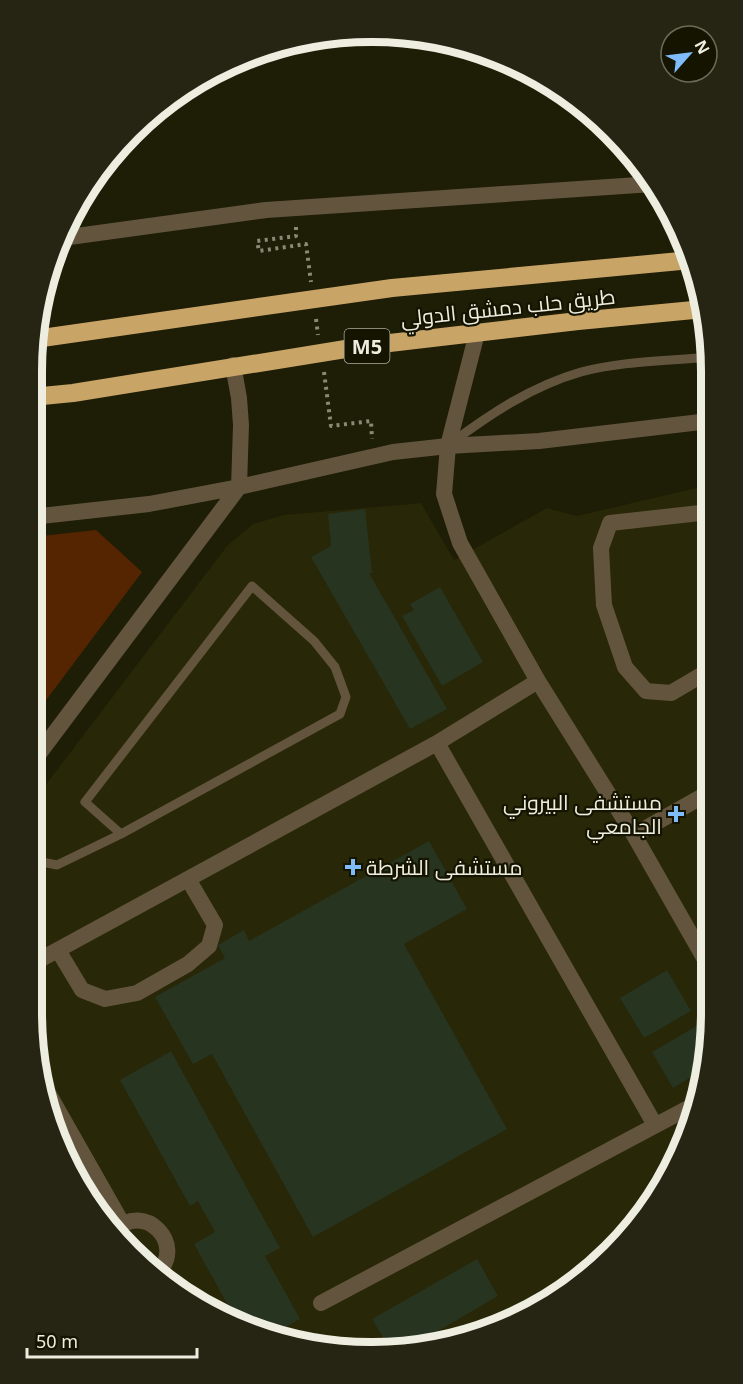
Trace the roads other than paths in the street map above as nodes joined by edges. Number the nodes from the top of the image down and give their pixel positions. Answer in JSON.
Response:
{"nodes":[{"id":1,"x":643,"y":185,"type":"edge"},
{"id":2,"x":71,"y":237,"type":"edge"},
{"id":3,"x":682,"y":261,"type":"edge"},
{"id":4,"x":695,"y":310,"type":"edge"},
{"id":5,"x":477,"y":333,"type":"junction"},
{"id":6,"x":44,"y":338,"type":"edge"},
{"id":7,"x":700,"y":358,"type":"edge"},
{"id":8,"x":233,"y":365,"type":"junction"},
{"id":9,"x":42,"y":396,"type":"edge"},
{"id":10,"x":701,"y":422,"type":"edge"},
{"id":11,"x":448,"y":446,"type":"junction"},
{"id":12,"x":239,"y":487,"type":"junction"},
{"id":13,"x":701,"y":513,"type":"edge"},
{"id":14,"x":42,"y":516,"type":"edge"},
{"id":15,"x":701,"y":675,"type":"edge"},
{"id":16,"x":538,"y":681,"type":"junction"},
{"id":17,"x":437,"y":743,"type":"junction"},
{"id":18,"x":42,"y":750,"type":"edge"},
{"id":19,"x":701,"y":797,"type":"edge"},
{"id":20,"x":121,"y":834,"type":"junction"},
{"id":21,"x":634,"y":835,"type":"junction"},
{"id":22,"x":42,"y":862,"type":"edge"},
{"id":23,"x":188,"y":879,"type":"junction"},
{"id":24,"x":58,"y":950,"type":"junction"},
{"id":25,"x":701,"y":952,"type":"edge"},
{"id":26,"x":42,"y":959,"type":"edge"},
{"id":27,"x":687,"y":1109,"type":"edge"},
{"id":28,"x":57,"y":1110,"type":"edge"},
{"id":29,"x":656,"y":1125,"type":"junction"},
{"id":30,"x":112,"y":1215,"type":"edge"},
{"id":31,"x":121,"y":1226,"type":"edge"},
{"id":32,"x":163,"y":1267,"type":"edge"},
{"id":33,"x":321,"y":1303,"type":"dead end"}],
"edges":[{"from":1,"to":2,"type":"street"},
{"from":3,"to":6,"type":"highway","name":"طريق حلب دمشق الدولي"},
{"from":4,"to":5,"type":"highway","name":"طريق حلب دمشق الدولي","number":"M5"},
{"from":5,"to":8,"type":"highway","name":"طريق حلب دمشق الدولي","number":"M5"},
{"from":5,"to":11,"type":"street"},
{"from":7,"to":11,"type":"lane"},
{"from":8,"to":9,"type":"highway","name":"طريق حلب دمشق الدولي","number":"M5"},
{"from":8,"to":12,"type":"street"},
{"from":10,"to":11,"type":"street"},
{"from":11,"to":12,"type":"street"},
{"from":11,"to":16,"type":"street"},
{"from":12,"to":14,"type":"street"},
{"from":12,"to":18,"type":"street"},
{"from":13,"to":15,"type":"street"},
{"from":16,"to":17,"type":"street"},
{"from":16,"to":21,"type":"street"},
{"from":17,"to":23,"type":"street"},
{"from":17,"to":29,"type":"street"},
{"from":19,"to":21,"type":"street"},
{"from":20,"to":20,"type":"lane"},
{"from":20,"to":22,"type":"lane"},
{"from":21,"to":25,"type":"street"},
{"from":23,"to":24,"type":"street"},
{"from":23,"to":24,"type":"street"},
{"from":24,"to":26,"type":"street"},
{"from":27,"to":29,"type":"street"},
{"from":28,"to":30,"type":"street"},
{"from":29,"to":33,"type":"street"},
{"from":31,"to":32,"type":"street"}]}
